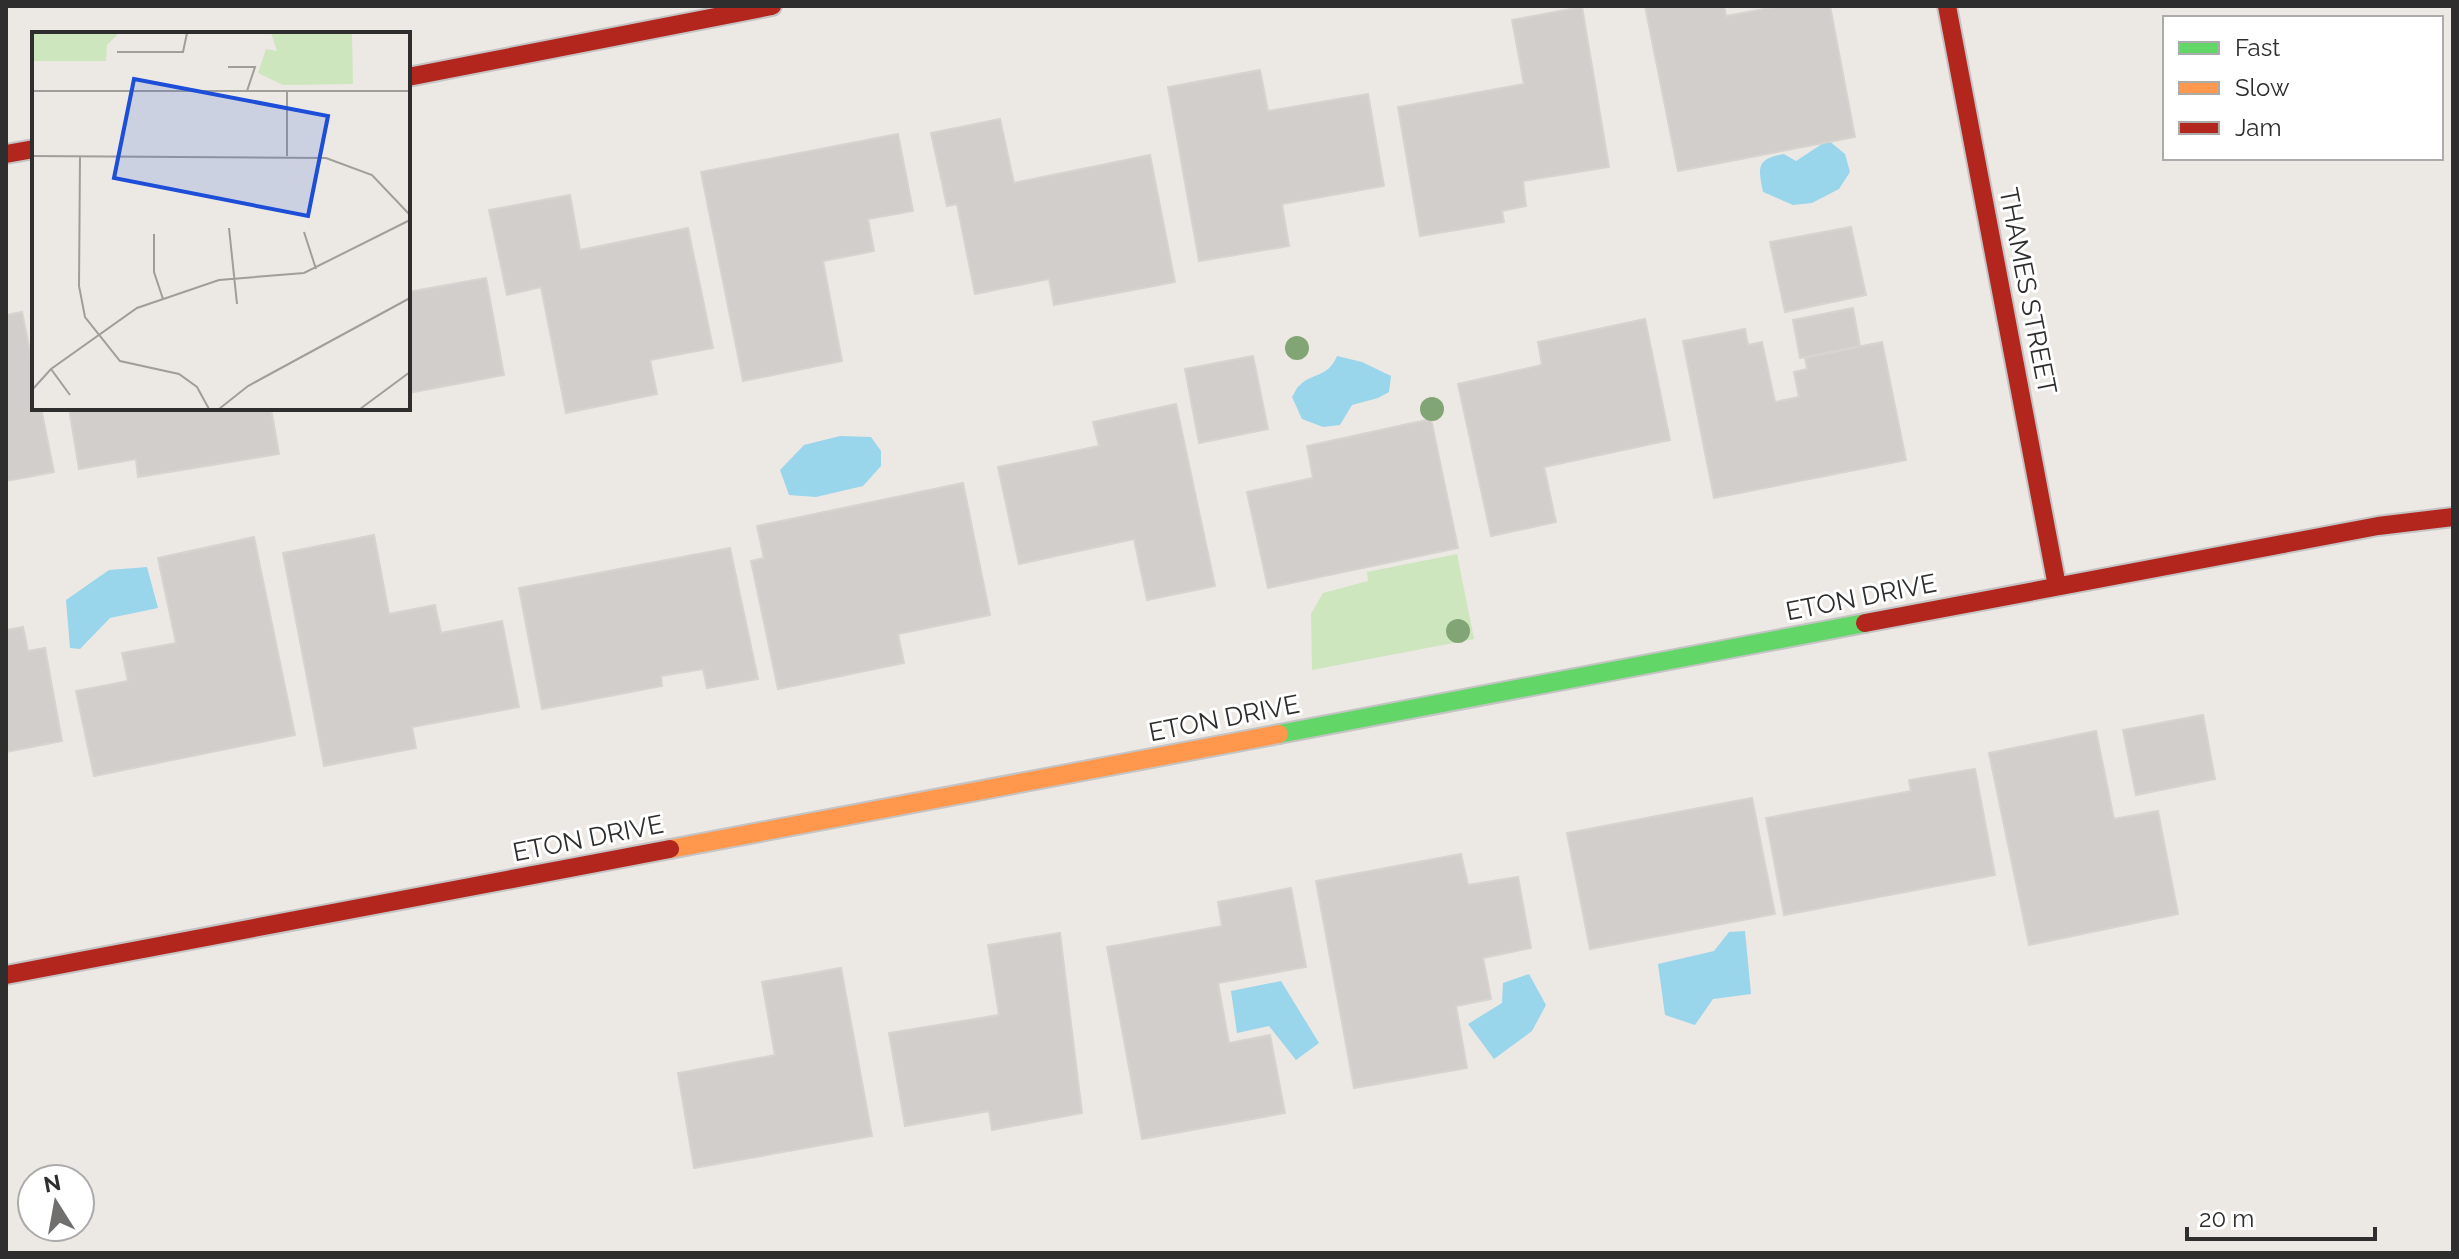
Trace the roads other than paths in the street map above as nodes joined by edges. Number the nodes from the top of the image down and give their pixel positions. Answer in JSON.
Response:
{"nodes":[{"id":1,"x":772,"y":6,"type":"edge"},
{"id":2,"x":1947,"y":6,"type":"edge"},
{"id":3,"x":410,"y":77,"type":"edge"},
{"id":4,"x":32,"y":149,"type":"edge"},
{"id":5,"x":6,"y":154,"type":"edge"},
{"id":6,"x":2453,"y":517,"type":"edge"},
{"id":7,"x":2057,"y":586,"type":"junction"},
{"id":8,"x":6,"y":975,"type":"edge"}],
"edges":[{"from":1,"to":3,"type":"street"},
{"from":2,"to":7,"type":"street","name":"THAMES STREET"},
{"from":4,"to":5,"type":"street"},
{"from":6,"to":7,"type":"street","name":"ETON DRIVE"},
{"from":7,"to":8,"type":"street","name":"ETON DRIVE"}]}
